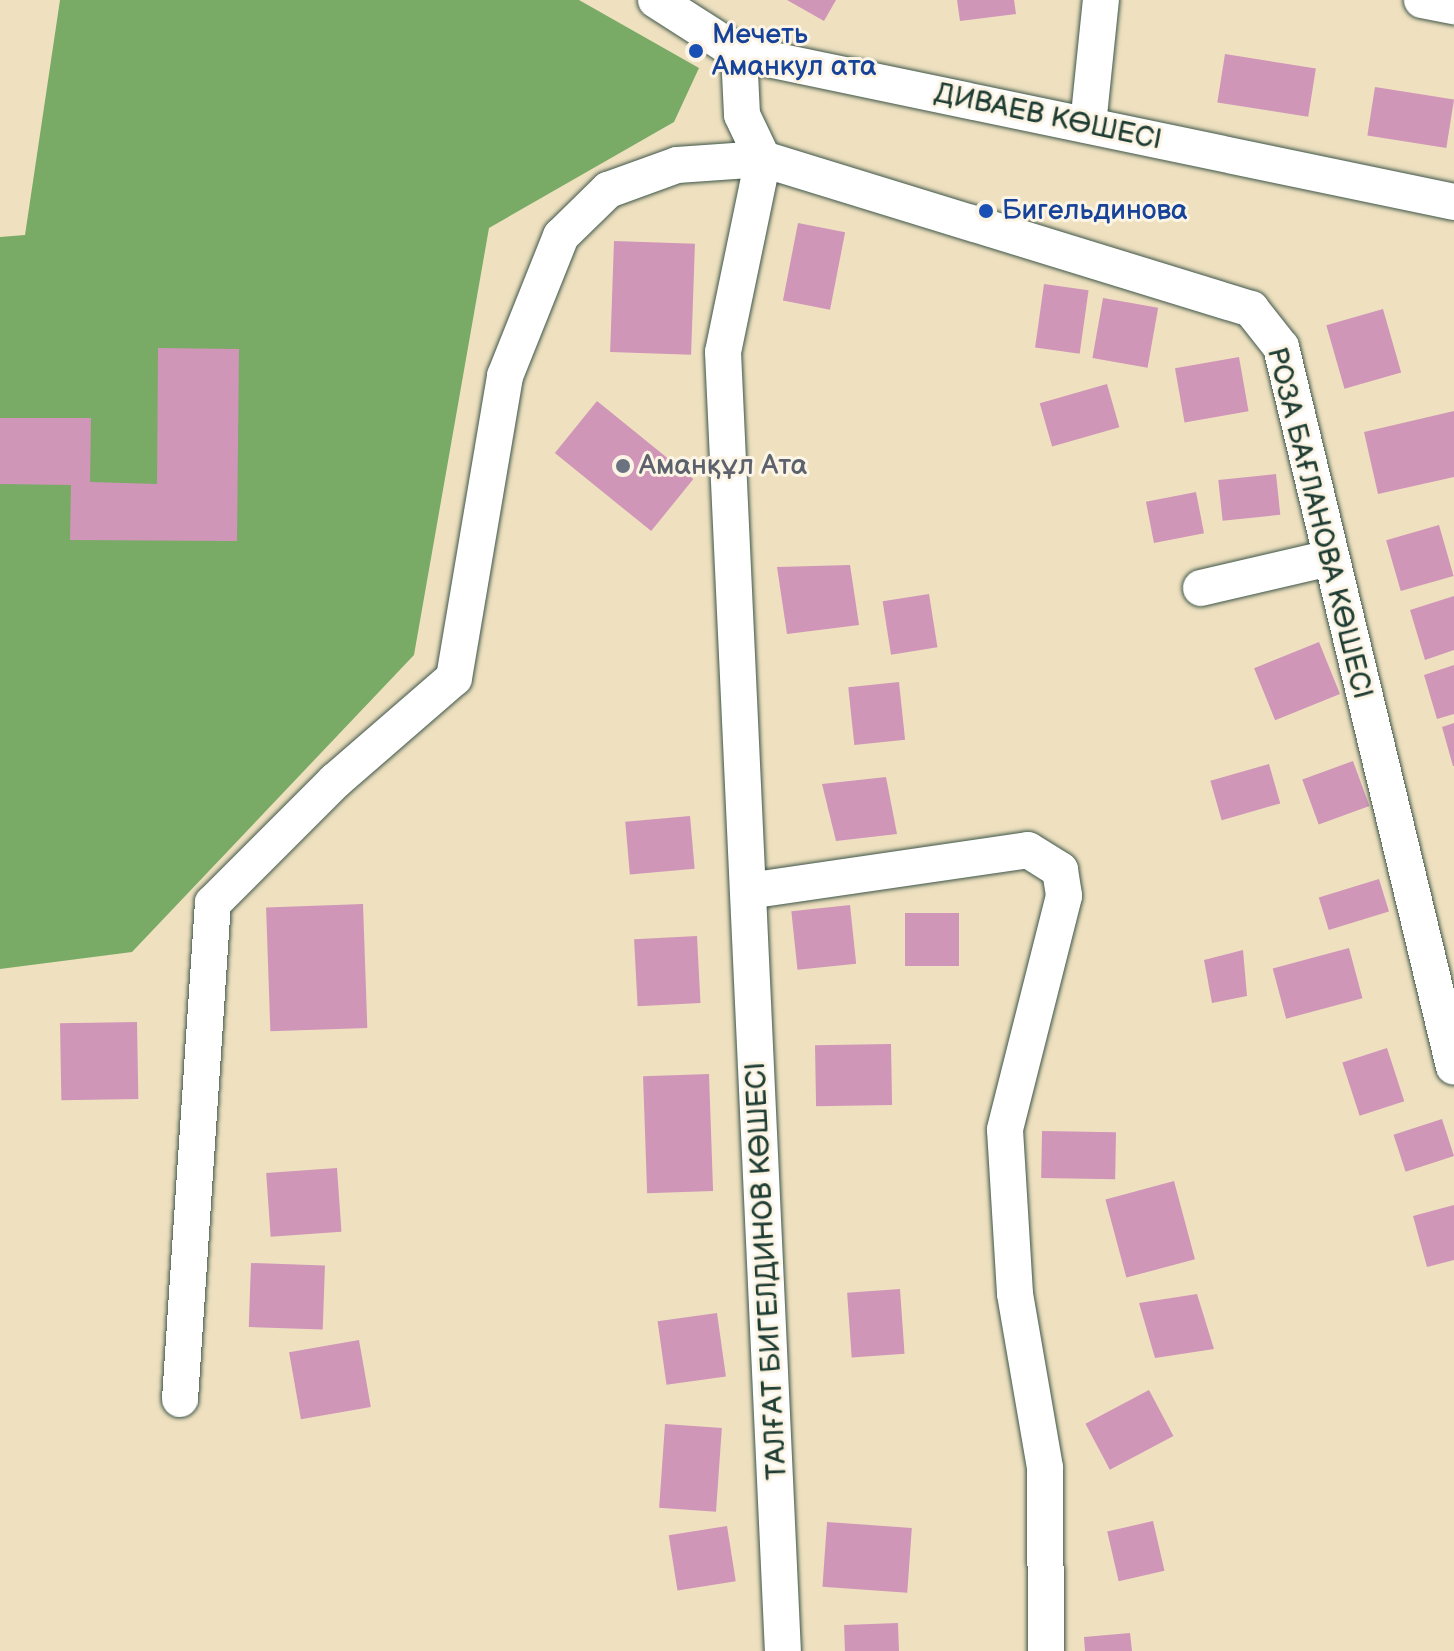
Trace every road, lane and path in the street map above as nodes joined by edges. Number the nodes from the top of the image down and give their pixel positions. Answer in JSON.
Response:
{"nodes":[{"id":1,"x":656,"y":0,"type":"edge"},
{"id":2,"x":1101,"y":0,"type":"edge"},
{"id":3,"x":1422,"y":0,"type":"edge"},
{"id":4,"x":1454,"y":6,"type":"edge"},
{"id":5,"x":739,"y":53,"type":"junction"},
{"id":6,"x":1088,"y":125,"type":"junction"},
{"id":7,"x":763,"y":159,"type":"junction"},
{"id":8,"x":1454,"y":202,"type":"edge"},
{"id":9,"x":1330,"y":558,"type":"junction"},
{"id":10,"x":1201,"y":588,"type":"dead end"},
{"id":11,"x":748,"y":891,"type":"junction"},
{"id":12,"x":1454,"y":1067,"type":"edge"},
{"id":13,"x":180,"y":1399,"type":"dead end"},
{"id":14,"x":783,"y":1651,"type":"edge"},
{"id":15,"x":1046,"y":1651,"type":"edge"}],
"edges":[{"from":1,"to":5,"type":"street","name":"ДИВАЕВ КӨШЕСІ"},
{"from":2,"to":6,"type":"street"},
{"from":3,"to":4,"type":"street"},
{"from":5,"to":6,"type":"street","name":"ДИВАЕВ КӨШЕСІ"},
{"from":5,"to":7,"type":"street"},
{"from":6,"to":8,"type":"street","name":"ДИВАЕВ КӨШЕСІ"},
{"from":7,"to":9,"type":"street","name":"РОЗА БАҒЛАНОВА КӨШЕСІ"},
{"from":7,"to":11,"type":"street","name":"ТАЛҒАТ БИГЕЛДИНОВ КӨШЕСІ"},
{"from":7,"to":13,"type":"street"},
{"from":9,"to":10,"type":"street"},
{"from":9,"to":12,"type":"street","name":"РОЗА БАҒЛАНОВА КӨШЕСІ"},
{"from":11,"to":14,"type":"street","name":"ТАЛҒАТ БИГЕЛДИНОВ КӨШЕСІ"},
{"from":11,"to":15,"type":"street"}]}
